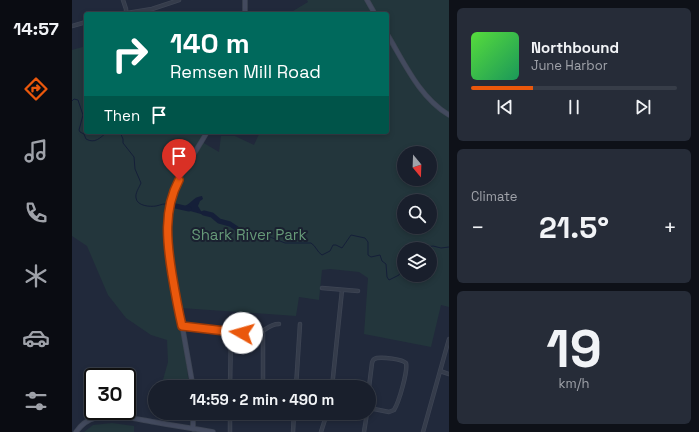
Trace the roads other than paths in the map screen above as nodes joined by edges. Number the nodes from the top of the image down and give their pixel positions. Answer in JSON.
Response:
{"nodes":[{"id":1,"x":124,"y":0,"type":"edge"},
{"id":2,"x":245,"y":0,"type":"edge"},
{"id":3,"x":366,"y":0,"type":"edge"},
{"id":4,"x":177,"y":1,"type":"edge"},
{"id":5,"x":126,"y":12,"type":"edge"},
{"id":6,"x":136,"y":12,"type":"edge"},
{"id":7,"x":244,"y":12,"type":"edge"},
{"id":8,"x":374,"y":12,"type":"edge"},
{"id":9,"x":84,"y":23,"type":"edge"},
{"id":10,"x":72,"y":26,"type":"edge"},
{"id":11,"x":389,"y":37,"type":"edge"},
{"id":12,"x":449,"y":115,"type":"edge"},
{"id":13,"x":206,"y":134,"type":"edge"},
{"id":14,"x":322,"y":288,"type":"dead end"},
{"id":15,"x":342,"y":290,"type":"junction"},
{"id":16,"x":358,"y":291,"type":"dead end"},
{"id":17,"x":279,"y":324,"type":"dead end"},
{"id":18,"x":300,"y":324,"type":"dead end"},
{"id":19,"x":182,"y":326,"type":"junction"},
{"id":20,"x":231,"y":332,"type":"junction"},
{"id":21,"x":263,"y":332,"type":"junction"},
{"id":22,"x":449,"y":339,"type":"edge"},
{"id":23,"x":440,"y":372,"type":"junction"},
{"id":24,"x":449,"y":374,"type":"edge"},
{"id":25,"x":192,"y":380,"type":"edge"},
{"id":26,"x":230,"y":380,"type":"edge"},
{"id":27,"x":263,"y":380,"type":"edge"},
{"id":28,"x":296,"y":380,"type":"edge"},
{"id":29,"x":333,"y":380,"type":"edge"},
{"id":30,"x":370,"y":380,"type":"edge"},
{"id":31,"x":376,"y":409,"type":"edge"},
{"id":32,"x":193,"y":420,"type":"edge"},
{"id":33,"x":230,"y":420,"type":"edge"},
{"id":34,"x":294,"y":420,"type":"edge"},
{"id":35,"x":325,"y":420,"type":"edge"},
{"id":36,"x":366,"y":420,"type":"edge"},
{"id":37,"x":193,"y":429,"type":"junction"},
{"id":38,"x":76,"y":432,"type":"edge"},
{"id":39,"x":213,"y":432,"type":"edge"},
{"id":40,"x":230,"y":432,"type":"edge"},
{"id":41,"x":293,"y":432,"type":"edge"},
{"id":42,"x":321,"y":432,"type":"edge"},
{"id":43,"x":364,"y":432,"type":"edge"},
{"id":44,"x":423,"y":432,"type":"edge"}],
"edges":[{"from":1,"to":5,"type":"street"},
{"from":2,"to":7,"type":"street"},
{"from":3,"to":8,"type":"street"},
{"from":4,"to":6,"type":"street"},
{"from":9,"to":10,"type":"street"},
{"from":11,"to":12,"type":"street"},
{"from":13,"to":19,"type":"street"},
{"from":14,"to":15,"type":"street"},
{"from":15,"to":16,"type":"street"},
{"from":15,"to":29,"type":"street"},
{"from":17,"to":21,"type":"street"},
{"from":18,"to":28,"type":"street"},
{"from":19,"to":20,"type":"street"},
{"from":19,"to":25,"type":"street"},
{"from":20,"to":21,"type":"street"},
{"from":20,"to":26,"type":"street"},
{"from":21,"to":27,"type":"street"},
{"from":22,"to":23,"type":"street"},
{"from":23,"to":24,"type":"street"},
{"from":23,"to":44,"type":"street"},
{"from":30,"to":31,"type":"street"},
{"from":32,"to":37,"type":"street"},
{"from":33,"to":40,"type":"street"},
{"from":34,"to":41,"type":"street"},
{"from":35,"to":42,"type":"street"},
{"from":36,"to":43,"type":"street"},
{"from":37,"to":38,"type":"street"},
{"from":37,"to":39,"type":"street"}]}
